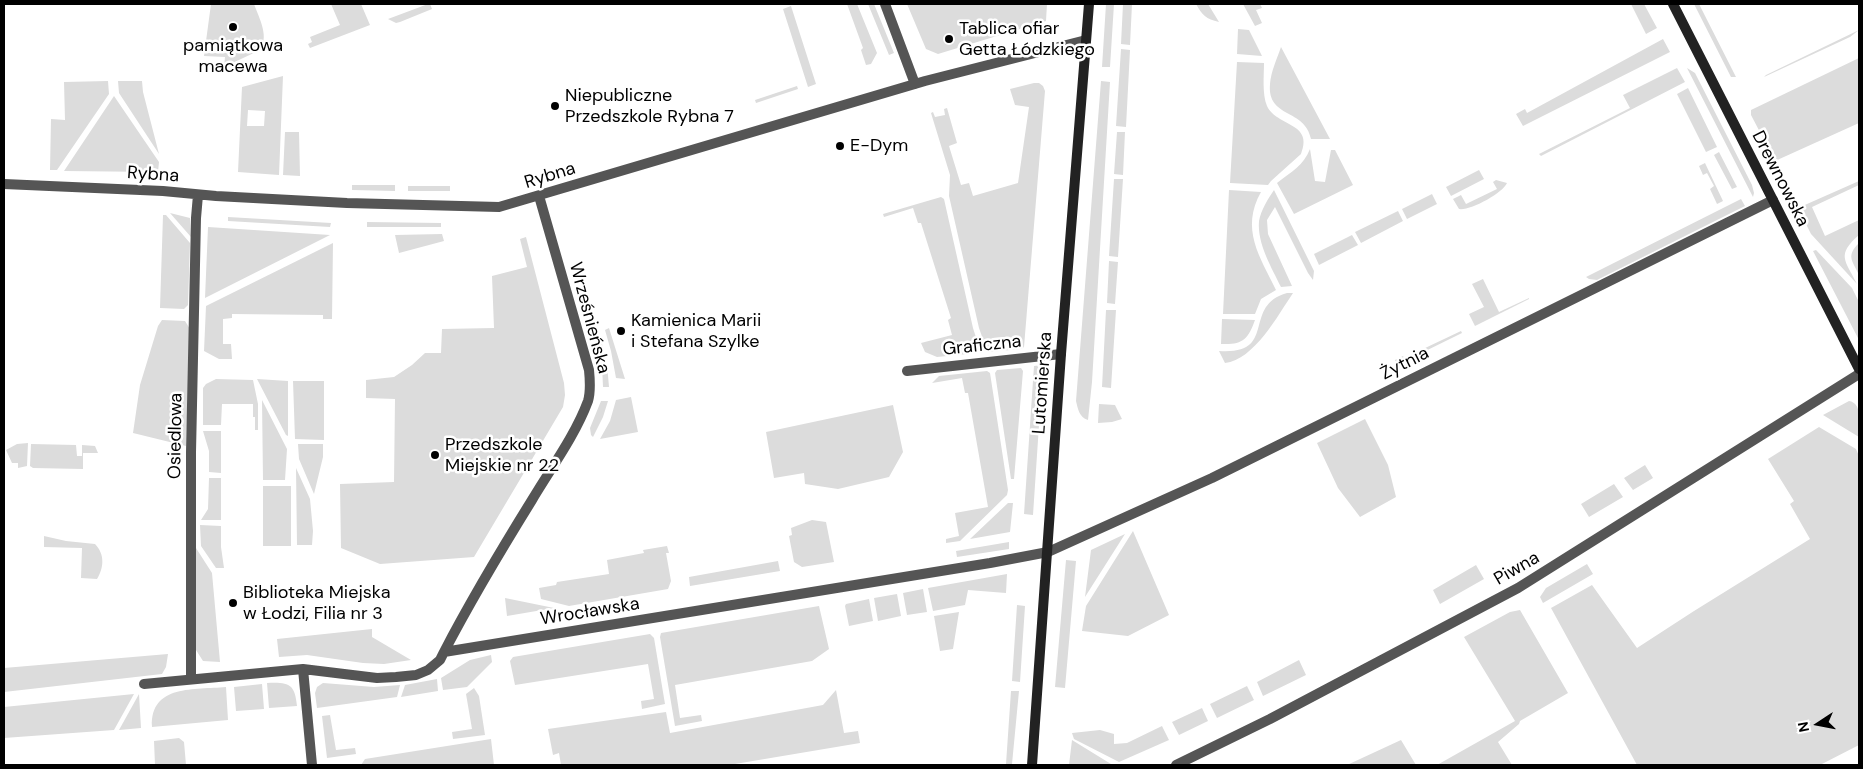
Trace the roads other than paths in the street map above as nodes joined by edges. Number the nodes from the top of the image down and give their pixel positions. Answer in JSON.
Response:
{"nodes":[{"id":1,"x":885,"y":4,"type":"edge"},
{"id":2,"x":1089,"y":4,"type":"edge"},
{"id":3,"x":1673,"y":4,"type":"edge"},
{"id":4,"x":1086,"y":40,"type":"junction"},
{"id":5,"x":915,"y":84,"type":"junction"},
{"id":6,"x":4,"y":184,"type":"edge"},
{"id":7,"x":198,"y":195,"type":"junction"},
{"id":8,"x":539,"y":196,"type":"junction"},
{"id":9,"x":1773,"y":200,"type":"junction"},
{"id":10,"x":1061,"y":354,"type":"junction"},
{"id":11,"x":1859,"y":369,"type":"edge"},
{"id":12,"x":907,"y":371,"type":"dead end"},
{"id":13,"x":1859,"y":374,"type":"edge"},
{"id":14,"x":1048,"y":552,"type":"junction"},
{"id":15,"x":444,"y":652,"type":"junction"},
{"id":16,"x":303,"y":669,"type":"junction"},
{"id":17,"x":190,"y":679,"type":"junction"},
{"id":18,"x":144,"y":684,"type":"dead end"},
{"id":19,"x":312,"y":765,"type":"edge"},
{"id":20,"x":1032,"y":765,"type":"edge"},
{"id":21,"x":1176,"y":765,"type":"edge"}],
"edges":[{"from":1,"to":5,"type":"street"},
{"from":2,"to":4,"type":"main road","name":"Lutomierska"},
{"from":3,"to":9,"type":"main road","name":"Drewnowska"},
{"from":4,"to":5,"type":"street","name":"Rybna"},
{"from":4,"to":10,"type":"main road","name":"Lutomierska"},
{"from":5,"to":8,"type":"street","name":"Rybna"},
{"from":6,"to":7,"type":"street","name":"Rybna"},
{"from":7,"to":8,"type":"street","name":"Rybna"},
{"from":7,"to":17,"type":"street","name":"Osiedlowa"},
{"from":8,"to":15,"type":"street","name":"Wrześnieńska"},
{"from":9,"to":11,"type":"main road","name":"Drewnowska"},
{"from":9,"to":14,"type":"street","name":"Żytnia"},
{"from":10,"to":12,"type":"street","name":"Graficzna"},
{"from":10,"to":14,"type":"main road","name":"Lutomierska"},
{"from":13,"to":21,"type":"street","name":"Piwna"},
{"from":14,"to":15,"type":"street","name":"Wrocławska"},
{"from":14,"to":20,"type":"main road","name":"Lutomierska"},
{"from":15,"to":16,"type":"street"},
{"from":16,"to":17,"type":"street"},
{"from":16,"to":19,"type":"street"},
{"from":17,"to":18,"type":"street"}]}
